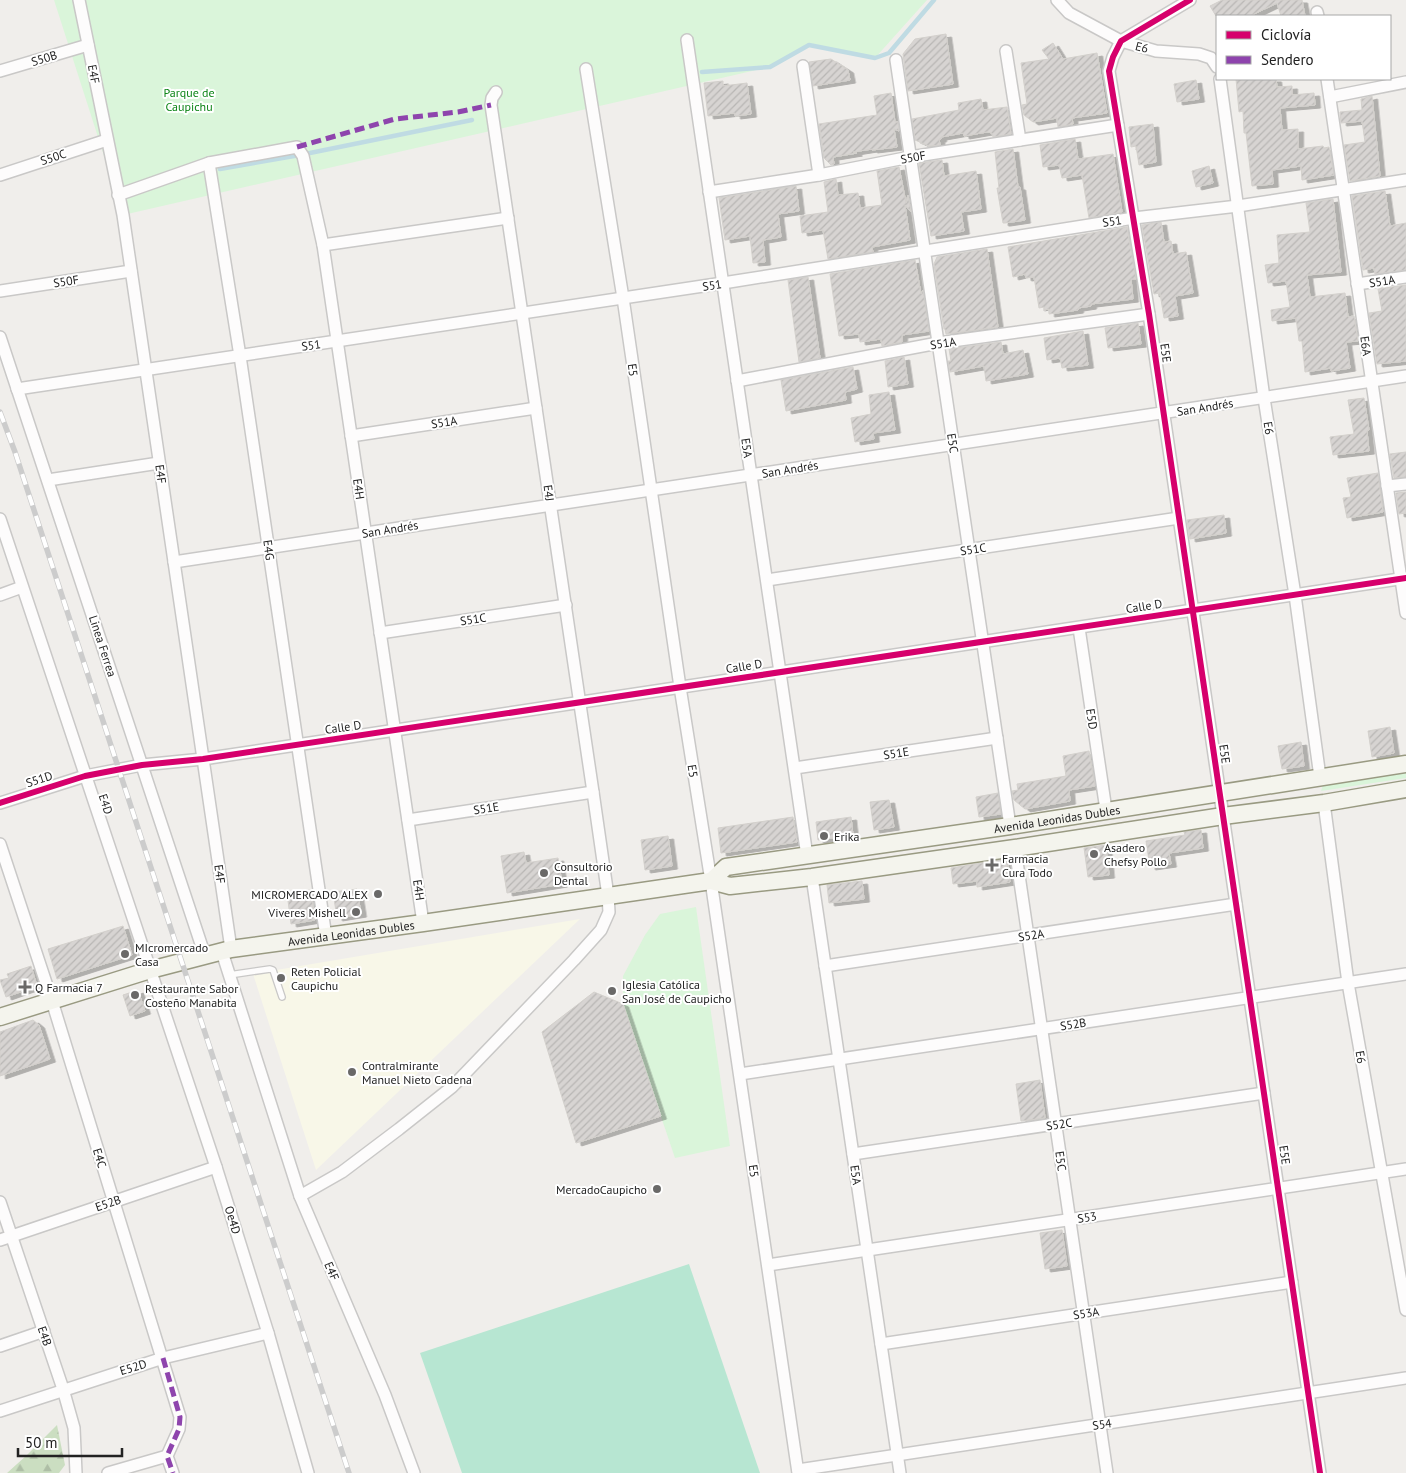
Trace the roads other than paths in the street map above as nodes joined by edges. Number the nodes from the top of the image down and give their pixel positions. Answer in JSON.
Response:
{"nodes":[{"id":1,"x":79,"y":0,"type":"edge"},
{"id":2,"x":1057,"y":0,"type":"edge"},
{"id":3,"x":1190,"y":0,"type":"edge"},
{"id":4,"x":687,"y":40,"type":"dead end"},
{"id":5,"x":1121,"y":41,"type":"junction"},
{"id":6,"x":88,"y":45,"type":"junction"},
{"id":7,"x":1006,"y":51,"type":"dead end"},
{"id":8,"x":896,"y":60,"type":"dead end"},
{"id":9,"x":1216,"y":65,"type":"edge"},
{"id":10,"x":803,"y":66,"type":"dead end"},
{"id":11,"x":586,"y":69,"type":"dead end"},
{"id":12,"x":0,"y":71,"type":"edge"},
{"id":13,"x":1220,"y":80,"type":"edge"},
{"id":14,"x":1327,"y":80,"type":"edge"},
{"id":15,"x":1406,"y":82,"type":"edge"},
{"id":16,"x":496,"y":92,"type":"dead end"},
{"id":17,"x":1330,"y":97,"type":"junction"},
{"id":18,"x":1118,"y":125,"type":"junction"},
{"id":19,"x":107,"y":140,"type":"junction"},
{"id":20,"x":1020,"y":140,"type":"junction"},
{"id":21,"x":910,"y":157,"type":"junction"},
{"id":22,"x":209,"y":163,"type":"junction"},
{"id":23,"x":0,"y":175,"type":"edge"},
{"id":24,"x":819,"y":175,"type":"junction"},
{"id":25,"x":1406,"y":180,"type":"edge"},
{"id":26,"x":1344,"y":190,"type":"junction"},
{"id":27,"x":709,"y":192,"type":"junction"},
{"id":28,"x":118,"y":195,"type":"junction"},
{"id":29,"x":1238,"y":206,"type":"junction"},
{"id":30,"x":508,"y":218,"type":"junction"},
{"id":31,"x":1134,"y":218,"type":"junction"},
{"id":32,"x":323,"y":245,"type":"junction"},
{"id":33,"x":924,"y":250,"type":"junction"},
{"id":34,"x":131,"y":271,"type":"junction"},
{"id":35,"x":1406,"y":277,"type":"edge"},
{"id":36,"x":723,"y":283,"type":"junction"},
{"id":37,"x":1357,"y":284,"type":"junction"},
{"id":38,"x":0,"y":291,"type":"edge"},
{"id":39,"x":623,"y":298,"type":"junction"},
{"id":40,"x":522,"y":313,"type":"junction"},
{"id":41,"x":1150,"y":314,"type":"junction"},
{"id":42,"x":0,"y":337,"type":"edge"},
{"id":43,"x":337,"y":341,"type":"junction"},
{"id":44,"x":938,"y":343,"type":"junction"},
{"id":45,"x":240,"y":356,"type":"junction"},
{"id":46,"x":146,"y":370,"type":"junction"},
{"id":47,"x":1406,"y":376,"type":"edge"},
{"id":48,"x":737,"y":381,"type":"junction"},
{"id":49,"x":1372,"y":382,"type":"junction"},
{"id":50,"x":17,"y":389,"type":"junction"},
{"id":51,"x":1264,"y":398,"type":"junction"},
{"id":52,"x":536,"y":408,"type":"junction"},
{"id":53,"x":1164,"y":413,"type":"junction"},
{"id":54,"x":351,"y":436,"type":"junction"},
{"id":55,"x":954,"y":444,"type":"junction"},
{"id":56,"x":160,"y":463,"type":"junction"},
{"id":57,"x":751,"y":475,"type":"junction"},
{"id":58,"x":48,"y":480,"type":"junction"},
{"id":59,"x":1406,"y":484,"type":"edge"},
{"id":60,"x":1387,"y":486,"type":"junction"},
{"id":61,"x":651,"y":490,"type":"junction"},
{"id":62,"x":551,"y":505,"type":"junction"},
{"id":63,"x":1179,"y":518,"type":"junction"},
{"id":64,"x":0,"y":520,"type":"edge"},
{"id":65,"x":366,"y":533,"type":"junction"},
{"id":66,"x":268,"y":548,"type":"junction"},
{"id":67,"x":969,"y":549,"type":"junction"},
{"id":68,"x":174,"y":562,"type":"junction"},
{"id":69,"x":1404,"y":579,"type":"edge"},
{"id":70,"x":767,"y":580,"type":"junction"},
{"id":71,"x":22,"y":587,"type":"junction"},
{"id":72,"x":0,"y":594,"type":"edge"},
{"id":73,"x":1295,"y":595,"type":"junction"},
{"id":74,"x":566,"y":605,"type":"junction"},
{"id":75,"x":1193,"y":610,"type":"junction"},
{"id":76,"x":1406,"y":613,"type":"edge"},
{"id":77,"x":1079,"y":628,"type":"junction"},
{"id":78,"x":380,"y":633,"type":"junction"},
{"id":79,"x":983,"y":642,"type":"junction"},
{"id":80,"x":780,"y":672,"type":"junction"},
{"id":81,"x":680,"y":687,"type":"junction"},
{"id":82,"x":580,"y":702,"type":"junction"},
{"id":83,"x":395,"y":730,"type":"junction"},
{"id":84,"x":997,"y":738,"type":"junction"},
{"id":85,"x":298,"y":745,"type":"junction"},
{"id":86,"x":203,"y":759,"type":"junction"},
{"id":87,"x":142,"y":764,"type":"junction"},
{"id":88,"x":1406,"y":764,"type":"edge"},
{"id":89,"x":795,"y":768,"type":"junction"},
{"id":90,"x":85,"y":776,"type":"junction"},
{"id":91,"x":1320,"y":777,"type":"junction"},
{"id":92,"x":1406,"y":790,"type":"edge"},
{"id":93,"x":593,"y":792,"type":"junction"},
{"id":94,"x":1220,"y":792,"type":"junction"},
{"id":95,"x":0,"y":803,"type":"edge"},
{"id":96,"x":1324,"y":803,"type":"junction"},
{"id":97,"x":1106,"y":810,"type":"junction"},
{"id":98,"x":1223,"y":816,"type":"junction"},
{"id":99,"x":408,"y":820,"type":"junction"},
{"id":100,"x":1010,"y":826,"type":"junction"},
{"id":101,"x":0,"y":844,"type":"edge"},
{"id":102,"x":1015,"y":848,"type":"junction"},
{"id":103,"x":808,"y":856,"type":"junction"},
{"id":104,"x":812,"y":876,"type":"junction"},
{"id":105,"x":711,"y":881,"type":"junction"},
{"id":106,"x":608,"y":896,"type":"junction"},
{"id":107,"x":1236,"y":904,"type":"junction"},
{"id":108,"x":424,"y":923,"type":"junction"},
{"id":109,"x":1028,"y":936,"type":"junction"},
{"id":110,"x":326,"y":937,"type":"junction"},
{"id":111,"x":226,"y":951,"type":"junction"},
{"id":112,"x":205,"y":956,"type":"junction"},
{"id":113,"x":825,"y":966,"type":"junction"},
{"id":114,"x":150,"y":970,"type":"junction"},
{"id":115,"x":1406,"y":974,"type":"edge"},
{"id":116,"x":229,"y":975,"type":"junction"},
{"id":117,"x":1348,"y":983,"type":"junction"},
{"id":118,"x":282,"y":997,"type":"dead end"},
{"id":119,"x":1250,"y":997,"type":"junction"},
{"id":120,"x":52,"y":1001,"type":"junction"},
{"id":121,"x":0,"y":1018,"type":"edge"},
{"id":122,"x":1041,"y":1028,"type":"junction"},
{"id":123,"x":839,"y":1059,"type":"junction"},
{"id":124,"x":740,"y":1074,"type":"junction"},
{"id":125,"x":1264,"y":1093,"type":"junction"},
{"id":126,"x":1056,"y":1124,"type":"junction"},
{"id":127,"x":853,"y":1154,"type":"junction"},
{"id":128,"x":216,"y":1167,"type":"junction"},
{"id":129,"x":1406,"y":1169,"type":"edge"},
{"id":130,"x":1381,"y":1172,"type":"junction"},
{"id":131,"x":1278,"y":1188,"type":"junction"},
{"id":132,"x":300,"y":1196,"type":"junction"},
{"id":133,"x":114,"y":1201,"type":"junction"},
{"id":134,"x":0,"y":1202,"type":"edge"},
{"id":135,"x":1070,"y":1219,"type":"junction"},
{"id":136,"x":12,"y":1236,"type":"junction"},
{"id":137,"x":0,"y":1240,"type":"edge"},
{"id":138,"x":867,"y":1250,"type":"junction"},
{"id":139,"x":768,"y":1264,"type":"junction"},
{"id":140,"x":1292,"y":1282,"type":"junction"},
{"id":141,"x":1406,"y":1310,"type":"edge"},
{"id":142,"x":1083,"y":1313,"type":"junction"},
{"id":143,"x":44,"y":1331,"type":"junction"},
{"id":144,"x":268,"y":1333,"type":"junction"},
{"id":145,"x":881,"y":1344,"type":"junction"},
{"id":146,"x":0,"y":1346,"type":"edge"},
{"id":147,"x":163,"y":1358,"type":"junction"},
{"id":148,"x":1406,"y":1378,"type":"edge"},
{"id":149,"x":63,"y":1389,"type":"junction"},
{"id":150,"x":1308,"y":1393,"type":"junction"},
{"id":151,"x":0,"y":1410,"type":"edge"},
{"id":152,"x":1100,"y":1424,"type":"junction"},
{"id":153,"x":897,"y":1455,"type":"junction"},
{"id":154,"x":167,"y":1456,"type":"junction"},
{"id":155,"x":798,"y":1471,"type":"edge"},
{"id":156,"x":76,"y":1473,"type":"edge"},
{"id":157,"x":108,"y":1473,"type":"edge"},
{"id":158,"x":173,"y":1473,"type":"edge"},
{"id":159,"x":308,"y":1473,"type":"edge"},
{"id":160,"x":414,"y":1473,"type":"edge"},
{"id":161,"x":900,"y":1473,"type":"edge"},
{"id":162,"x":1107,"y":1473,"type":"edge"},
{"id":163,"x":1320,"y":1473,"type":"edge"}],
"edges":[{"from":1,"to":6,"type":"street","name":"E4F"},
{"from":2,"to":5,"type":"street","name":"E6"},
{"from":3,"to":5,"type":"street"},
{"from":4,"to":27,"type":"street","name":"E5A"},
{"from":5,"to":9,"type":"street","name":"E6"},
{"from":5,"to":18,"type":"street","name":"E5E"},
{"from":6,"to":12,"type":"street","name":"S50B"},
{"from":6,"to":19,"type":"street","name":"E4F"},
{"from":7,"to":20,"type":"street"},
{"from":8,"to":21,"type":"street","name":"E5C"},
{"from":10,"to":24,"type":"street"},
{"from":11,"to":39,"type":"street","name":"E5"},
{"from":13,"to":29,"type":"street","name":"E6"},
{"from":14,"to":17,"type":"street","name":"E6A"},
{"from":15,"to":17,"type":"street"},
{"from":16,"to":30,"type":"street","name":"E4J"},
{"from":17,"to":26,"type":"street","name":"E6A"},
{"from":18,"to":20,"type":"street","name":"S50F"},
{"from":18,"to":31,"type":"street","name":"E5E"},
{"from":19,"to":23,"type":"street","name":"S50C"},
{"from":19,"to":28,"type":"street","name":"E4F"},
{"from":20,"to":21,"type":"street","name":"S50F"},
{"from":21,"to":24,"type":"street","name":"S50F"},
{"from":21,"to":33,"type":"street","name":"E5C"},
{"from":22,"to":28,"type":"street"},
{"from":22,"to":32,"type":"street","name":"E4H"},
{"from":22,"to":45,"type":"street","name":"E4G"},
{"from":24,"to":27,"type":"street","name":"S50F"},
{"from":25,"to":26,"type":"street","name":"S51"},
{"from":26,"to":29,"type":"street","name":"S51"},
{"from":26,"to":37,"type":"street","name":"E6A"},
{"from":27,"to":36,"type":"street","name":"E5A"},
{"from":28,"to":34,"type":"street","name":"E4F"},
{"from":29,"to":31,"type":"street","name":"S51"},
{"from":29,"to":51,"type":"street","name":"E6"},
{"from":30,"to":32,"type":"street"},
{"from":30,"to":40,"type":"street","name":"E4J"},
{"from":31,"to":33,"type":"street","name":"S51"},
{"from":31,"to":41,"type":"street","name":"E5E"},
{"from":32,"to":43,"type":"street","name":"E4H"},
{"from":33,"to":36,"type":"street","name":"S51"},
{"from":33,"to":44,"type":"street","name":"E5C"},
{"from":34,"to":38,"type":"street","name":"S50F"},
{"from":34,"to":46,"type":"street","name":"E4F"},
{"from":35,"to":37,"type":"street","name":"S51A"},
{"from":36,"to":39,"type":"street","name":"S51"},
{"from":36,"to":48,"type":"street","name":"E5A"},
{"from":37,"to":49,"type":"street","name":"E6A"},
{"from":39,"to":40,"type":"street","name":"S51"},
{"from":39,"to":61,"type":"street","name":"E5"},
{"from":40,"to":43,"type":"street","name":"S51"},
{"from":40,"to":52,"type":"street","name":"E4J"},
{"from":41,"to":44,"type":"street","name":"S51A"},
{"from":41,"to":53,"type":"street","name":"E5E"},
{"from":42,"to":50,"type":"street","name":"Linea Ferrea"},
{"from":43,"to":45,"type":"street","name":"S51"},
{"from":43,"to":54,"type":"street","name":"E4H"},
{"from":44,"to":48,"type":"street","name":"S51A"},
{"from":44,"to":55,"type":"street","name":"E5C"},
{"from":45,"to":46,"type":"street","name":"S51"},
{"from":45,"to":66,"type":"street","name":"E4G"},
{"from":46,"to":50,"type":"street","name":"S51"},
{"from":46,"to":56,"type":"street","name":"E4F"},
{"from":47,"to":49,"type":"street","name":"San Andrés"},
{"from":48,"to":57,"type":"street","name":"E5A"},
{"from":49,"to":51,"type":"street","name":"San Andrés"},
{"from":49,"to":60,"type":"street","name":"E6A"},
{"from":50,"to":58,"type":"street","name":"Linea Ferrea"},
{"from":51,"to":53,"type":"street","name":"San Andrés"},
{"from":51,"to":73,"type":"street","name":"E6"},
{"from":52,"to":54,"type":"street","name":"S51A"},
{"from":52,"to":62,"type":"street","name":"E4J"},
{"from":53,"to":55,"type":"street","name":"San Andrés"},
{"from":53,"to":63,"type":"street","name":"E5E"},
{"from":54,"to":65,"type":"street","name":"E4H"},
{"from":55,"to":57,"type":"street","name":"San Andrés"},
{"from":55,"to":67,"type":"street","name":"E5C"},
{"from":56,"to":58,"type":"street"},
{"from":56,"to":68,"type":"street","name":"E4F"},
{"from":57,"to":61,"type":"street","name":"San Andrés"},
{"from":57,"to":70,"type":"street","name":"E5A"},
{"from":58,"to":87,"type":"street","name":"Linea Ferrea"},
{"from":59,"to":60,"type":"street"},
{"from":60,"to":69,"type":"street","name":"E6A"},
{"from":61,"to":62,"type":"street","name":"San Andrés"},
{"from":61,"to":81,"type":"street","name":"E5"},
{"from":62,"to":65,"type":"street","name":"San Andrés"},
{"from":62,"to":74,"type":"street","name":"E4J"},
{"from":63,"to":67,"type":"street","name":"S51C"},
{"from":63,"to":75,"type":"street","name":"E5E"},
{"from":64,"to":71,"type":"street","name":"E4D"},
{"from":65,"to":66,"type":"street","name":"San Andrés"},
{"from":65,"to":78,"type":"street","name":"E4H"},
{"from":66,"to":68,"type":"street","name":"San Andrés"},
{"from":66,"to":85,"type":"street","name":"E4G"},
{"from":67,"to":70,"type":"street","name":"S51C"},
{"from":67,"to":79,"type":"street","name":"E5C"},
{"from":68,"to":86,"type":"street","name":"E4F"},
{"from":69,"to":73,"type":"street","name":"Calle D"},
{"from":69,"to":76,"type":"street","name":"E6A"},
{"from":70,"to":80,"type":"street","name":"E5A"},
{"from":71,"to":72,"type":"street"},
{"from":71,"to":90,"type":"street","name":"E4D"},
{"from":73,"to":75,"type":"street","name":"Calle D"},
{"from":73,"to":91,"type":"street","name":"E6"},
{"from":74,"to":78,"type":"street","name":"S51C"},
{"from":74,"to":82,"type":"street","name":"E4J"},
{"from":75,"to":77,"type":"street","name":"Calle D"},
{"from":75,"to":94,"type":"street","name":"E5E"},
{"from":77,"to":79,"type":"street","name":"Calle D"},
{"from":77,"to":97,"type":"street","name":"E5D"},
{"from":78,"to":83,"type":"street","name":"E4H"},
{"from":79,"to":80,"type":"street","name":"Calle D"},
{"from":79,"to":84,"type":"street","name":"E5C"},
{"from":80,"to":81,"type":"street","name":"Calle D"},
{"from":80,"to":89,"type":"street","name":"E5A"},
{"from":81,"to":82,"type":"street","name":"Calle D"},
{"from":81,"to":105,"type":"street","name":"E5"},
{"from":82,"to":83,"type":"street","name":"Calle D"},
{"from":82,"to":93,"type":"street","name":"E4J"},
{"from":83,"to":85,"type":"street","name":"Calle D"},
{"from":83,"to":99,"type":"street","name":"E4H"},
{"from":84,"to":89,"type":"street","name":"S51E"},
{"from":84,"to":100,"type":"street","name":"E5C"},
{"from":85,"to":86,"type":"street","name":"Calle D"},
{"from":85,"to":110,"type":"street","name":"E4G"},
{"from":86,"to":87,"type":"street","name":"Calle D"},
{"from":86,"to":111,"type":"street","name":"E4F"},
{"from":87,"to":90,"type":"street","name":"Calle D"},
{"from":87,"to":112,"type":"street","name":"Linea Ferrea"},
{"from":88,"to":91,"type":"main road","name":"Avenida Leonidas Dubles"},
{"from":89,"to":103,"type":"street","name":"E5A"},
{"from":90,"to":95,"type":"street","name":"S51D"},
{"from":90,"to":114,"type":"street","name":"E4D"},
{"from":91,"to":94,"type":"main road","name":"Avenida Leonidas Dubles"},
{"from":92,"to":96,"type":"main road","name":"Avenida Leonidas Dubles"},
{"from":93,"to":99,"type":"street","name":"S51E"},
{"from":93,"to":106,"type":"street","name":"E4J"},
{"from":94,"to":97,"type":"main road","name":"Avenida Leonidas Dubles"},
{"from":94,"to":98,"type":"street","name":"E5E"},
{"from":96,"to":98,"type":"main road","name":"Avenida Leonidas Dubles"},
{"from":96,"to":117,"type":"street","name":"E6"},
{"from":97,"to":100,"type":"main road","name":"Avenida Leonidas Dubles"},
{"from":98,"to":102,"type":"main road","name":"Avenida Leonidas Dubles"},
{"from":98,"to":107,"type":"street","name":"E5E"},
{"from":99,"to":108,"type":"street","name":"E4H"},
{"from":100,"to":103,"type":"main road","name":"Avenida Leonidas Dubles"},
{"from":101,"to":120,"type":"street","name":"E4C"},
{"from":102,"to":104,"type":"main road","name":"Avenida Leonidas Dubles"},
{"from":102,"to":109,"type":"street","name":"E5C"},
{"from":103,"to":105,"type":"main road","name":"Avenida Leonidas Dubles"},
{"from":104,"to":105,"type":"main road","name":"Avenida Leonidas Dubles"},
{"from":104,"to":113,"type":"street","name":"E5A"},
{"from":105,"to":106,"type":"main road","name":"Avenida Leonidas Dubles"},
{"from":105,"to":124,"type":"street","name":"E5"},
{"from":106,"to":108,"type":"main road","name":"Avenida Leonidas Dubles"},
{"from":106,"to":132,"type":"street","name":"E4J"},
{"from":107,"to":109,"type":"street","name":"S52A"},
{"from":107,"to":119,"type":"street","name":"E5E"},
{"from":108,"to":110,"type":"main road","name":"Avenida Leonidas Dubles"},
{"from":109,"to":113,"type":"street","name":"S52A"},
{"from":109,"to":122,"type":"street","name":"E5C"},
{"from":110,"to":111,"type":"main road","name":"Avenida Leonidas Dubles"},
{"from":111,"to":112,"type":"main road","name":"Avenida Leonidas Dubles"},
{"from":111,"to":116,"type":"street","name":"E4F"},
{"from":112,"to":114,"type":"main road","name":"Avenida Leonidas Dubles"},
{"from":113,"to":123,"type":"street","name":"E5A"},
{"from":114,"to":120,"type":"main road","name":"Avenida Leonidas Dubles"},
{"from":114,"to":128,"type":"street","name":"Oe4D"},
{"from":115,"to":117,"type":"street","name":"S52B"},
{"from":116,"to":118,"type":"lane"},
{"from":116,"to":132,"type":"street","name":"E4F"},
{"from":117,"to":119,"type":"street","name":"S52B"},
{"from":117,"to":130,"type":"street","name":"E6"},
{"from":119,"to":122,"type":"street","name":"S52B"},
{"from":119,"to":125,"type":"street","name":"E5E"},
{"from":120,"to":121,"type":"main road","name":"Avenida Leonidas Dubles"},
{"from":120,"to":133,"type":"street","name":"E4C"},
{"from":122,"to":123,"type":"street","name":"S52B"},
{"from":122,"to":126,"type":"street","name":"E5C"},
{"from":123,"to":124,"type":"street","name":"S52B"},
{"from":123,"to":127,"type":"street","name":"E5A"},
{"from":124,"to":139,"type":"street","name":"E5"},
{"from":125,"to":126,"type":"street","name":"S52C"},
{"from":125,"to":131,"type":"street","name":"E5E"},
{"from":126,"to":127,"type":"street","name":"S52C"},
{"from":126,"to":135,"type":"street","name":"E5C"},
{"from":127,"to":138,"type":"street","name":"E5A"},
{"from":128,"to":133,"type":"street","name":"E52B"},
{"from":128,"to":144,"type":"street","name":"Oe4D"},
{"from":129,"to":130,"type":"street","name":"S53"},
{"from":130,"to":131,"type":"street","name":"S53"},
{"from":130,"to":141,"type":"street","name":"E6"},
{"from":131,"to":135,"type":"street","name":"S53"},
{"from":131,"to":140,"type":"street","name":"E5E"},
{"from":132,"to":160,"type":"street","name":"E4F"},
{"from":133,"to":136,"type":"street","name":"E52B"},
{"from":133,"to":147,"type":"street","name":"E4C"},
{"from":134,"to":136,"type":"street","name":"E4B"},
{"from":135,"to":138,"type":"street","name":"S53"},
{"from":135,"to":142,"type":"street","name":"E5C"},
{"from":136,"to":137,"type":"street","name":"E52B"},
{"from":136,"to":143,"type":"street","name":"E4B"},
{"from":138,"to":139,"type":"street","name":"S53"},
{"from":138,"to":145,"type":"street","name":"E5A"},
{"from":139,"to":155,"type":"street","name":"E5"},
{"from":140,"to":142,"type":"street","name":"S53A"},
{"from":140,"to":150,"type":"street","name":"E5E"},
{"from":142,"to":145,"type":"street","name":"S53A"},
{"from":142,"to":152,"type":"street","name":"E5C"},
{"from":143,"to":146,"type":"street"},
{"from":143,"to":149,"type":"street","name":"E4B"},
{"from":144,"to":147,"type":"street","name":"E52D"},
{"from":144,"to":159,"type":"street","name":"Oe4D"},
{"from":145,"to":153,"type":"street","name":"E5A"},
{"from":147,"to":149,"type":"street","name":"E52D"},
{"from":147,"to":154,"type":"street","name":"E4C"},
{"from":148,"to":150,"type":"street","name":"S54"},
{"from":149,"to":151,"type":"street","name":"E52D"},
{"from":149,"to":156,"type":"street","name":"E4B"},
{"from":150,"to":152,"type":"street","name":"S54"},
{"from":150,"to":163,"type":"street","name":"E5E"},
{"from":152,"to":153,"type":"street","name":"S54"},
{"from":152,"to":162,"type":"street","name":"E5C"},
{"from":153,"to":155,"type":"street","name":"S54"},
{"from":153,"to":161,"type":"street","name":"E5A"},
{"from":154,"to":157,"type":"street"},
{"from":154,"to":158,"type":"street"}]}
